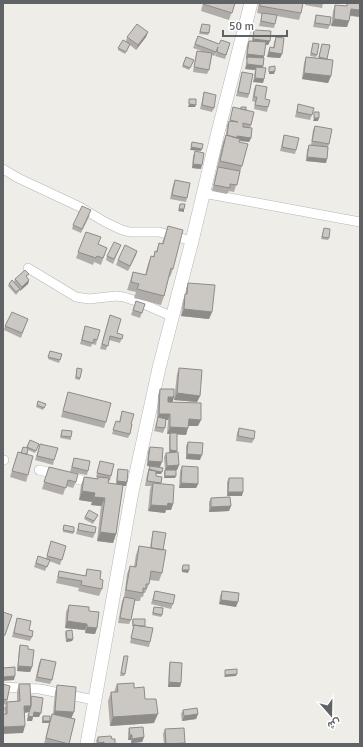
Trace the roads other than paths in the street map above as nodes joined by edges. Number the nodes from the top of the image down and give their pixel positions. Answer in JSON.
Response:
{"nodes":[{"id":1,"x":251,"y":3,"type":"edge"},
{"id":2,"x":3,"y":169,"type":"edge"},
{"id":3,"x":203,"y":193,"type":"junction"},
{"id":4,"x":360,"y":222,"type":"edge"},
{"id":5,"x":192,"y":241,"type":"junction"},
{"id":6,"x":28,"y":268,"type":"dead end"},
{"id":7,"x":173,"y":317,"type":"junction"},
{"id":8,"x":39,"y":470,"type":"dead end"},
{"id":9,"x":101,"y":484,"type":"edge"},
{"id":10,"x":3,"y":687,"type":"edge"},
{"id":11,"x":94,"y":700,"type":"junction"},
{"id":12,"x":87,"y":744,"type":"edge"}],
"edges":[{"from":1,"to":3,"type":"main road"},
{"from":2,"to":5,"type":"street"},
{"from":3,"to":4,"type":"street"},
{"from":3,"to":5,"type":"main road"},
{"from":5,"to":7,"type":"main road"},
{"from":6,"to":7,"type":"street"},
{"from":7,"to":11,"type":"main road"},
{"from":8,"to":9,"type":"street"},
{"from":10,"to":11,"type":"street"},
{"from":11,"to":12,"type":"main road"}]}
